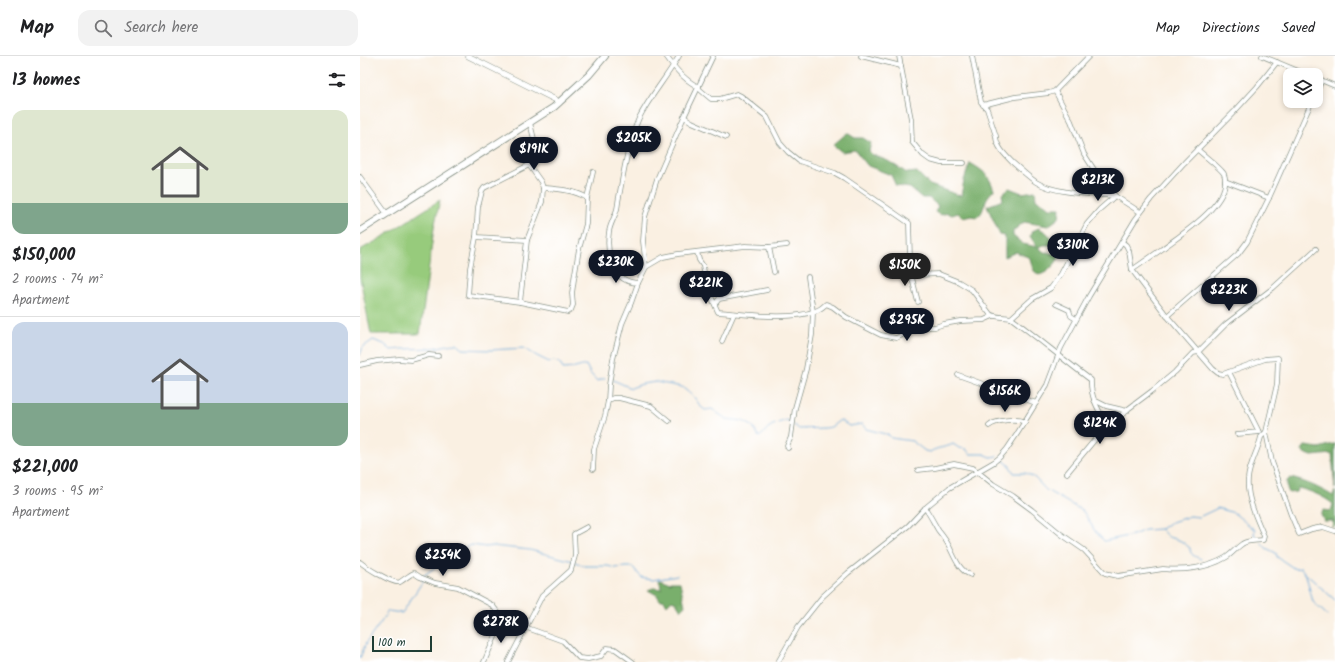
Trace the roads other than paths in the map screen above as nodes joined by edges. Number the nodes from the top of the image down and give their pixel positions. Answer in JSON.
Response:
{"nodes":[{"id":1,"x":468,"y":56,"type":"edge"},
{"id":2,"x":605,"y":56,"type":"edge"},
{"id":3,"x":666,"y":56,"type":"edge"},
{"id":4,"x":679,"y":56,"type":"edge"},
{"id":5,"x":713,"y":56,"type":"edge"},
{"id":6,"x":861,"y":56,"type":"edge"},
{"id":7,"x":899,"y":56,"type":"edge"},
{"id":8,"x":972,"y":56,"type":"edge"},
{"id":9,"x":1089,"y":56,"type":"edge"},
{"id":10,"x":1262,"y":56,"type":"edge"},
{"id":11,"x":1277,"y":62,"type":"junction"},
{"id":12,"x":673,"y":66,"type":"junction"},
{"id":13,"x":902,"y":66,"type":"junction"},
{"id":14,"x":1291,"y":68,"type":"edge"},
{"id":15,"x":1323,"y":80,"type":"edge"},
{"id":16,"x":1335,"y":86,"type":"edge"},
{"id":17,"x":699,"y":87,"type":"junction"},
{"id":18,"x":1055,"y":91,"type":"junction"},
{"id":19,"x":559,"y":103,"type":"junction"},
{"id":20,"x":983,"y":105,"type":"junction"},
{"id":21,"x":1309,"y":108,"type":"edge"},
{"id":22,"x":684,"y":117,"type":"junction"},
{"id":23,"x":530,"y":123,"type":"junction"},
{"id":24,"x":726,"y":137,"type":"dead end"},
{"id":25,"x":1197,"y":149,"type":"junction"},
{"id":26,"x":964,"y":163,"type":"dead end"},
{"id":27,"x":529,"y":165,"type":"junction"},
{"id":28,"x":594,"y":172,"type":"dead end"},
{"id":29,"x":360,"y":177,"type":"edge"},
{"id":30,"x":1225,"y":181,"type":"junction"},
{"id":31,"x":543,"y":188,"type":"junction"},
{"id":32,"x":1115,"y":196,"type":"junction"},
{"id":33,"x":587,"y":198,"type":"junction"},
{"id":34,"x":1269,"y":198,"type":"junction"},
{"id":35,"x":1140,"y":212,"type":"junction"},
{"id":36,"x":387,"y":214,"type":"junction"},
{"id":37,"x":360,"y":231,"type":"edge"},
{"id":38,"x":476,"y":237,"type":"junction"},
{"id":39,"x":527,"y":240,"type":"junction"},
{"id":40,"x":1122,"y":242,"type":"junction"},
{"id":41,"x":787,"y":245,"type":"dead end"},
{"id":42,"x":769,"y":247,"type":"junction"},
{"id":43,"x":1316,"y":249,"type":"dead end"},
{"id":44,"x":697,"y":252,"type":"junction"},
{"id":45,"x":646,"y":267,"type":"junction"},
{"id":46,"x":1132,"y":270,"type":"junction"},
{"id":47,"x":774,"y":272,"type":"dead end"},
{"id":48,"x":915,"y":275,"type":"junction"},
{"id":49,"x":808,"y":276,"type":"dead end"},
{"id":50,"x":638,"y":283,"type":"junction"},
{"id":51,"x":767,"y":290,"type":"dead end"},
{"id":52,"x":520,"y":302,"type":"junction"},
{"id":53,"x":918,"y":302,"type":"dead end"},
{"id":54,"x":715,"y":304,"type":"junction"},
{"id":55,"x":1056,"y":304,"type":"dead end"},
{"id":56,"x":813,"y":312,"type":"junction"},
{"id":57,"x":734,"y":314,"type":"junction"},
{"id":58,"x":993,"y":316,"type":"junction"},
{"id":59,"x":1167,"y":316,"type":"junction"},
{"id":60,"x":1011,"y":318,"type":"junction"},
{"id":61,"x":1076,"y":319,"type":"junction"},
{"id":62,"x":722,"y":341,"type":"dead end"},
{"id":63,"x":1198,"y":352,"type":"junction"},
{"id":64,"x":1058,"y":354,"type":"junction"},
{"id":65,"x":438,"y":356,"type":"dead end"},
{"id":66,"x":360,"y":365,"type":"edge"},
{"id":67,"x":1229,"y":372,"type":"junction"},
{"id":68,"x":958,"y":375,"type":"dead end"},
{"id":69,"x":1094,"y":400,"type":"junction"},
{"id":70,"x":608,"y":401,"type":"junction"},
{"id":71,"x":1036,"y":403,"type":"junction"},
{"id":72,"x":1127,"y":411,"type":"junction"},
{"id":73,"x":669,"y":421,"type":"dead end"},
{"id":74,"x":1025,"y":422,"type":"junction"},
{"id":75,"x":1107,"y":425,"type":"junction"},
{"id":76,"x":989,"y":426,"type":"dead end"},
{"id":77,"x":1259,"y":432,"type":"junction"},
{"id":78,"x":1266,"y":432,"type":"junction"},
{"id":79,"x":1237,"y":434,"type":"dead end"},
{"id":80,"x":788,"y":448,"type":"dead end"},
{"id":81,"x":593,"y":468,"type":"dead end"},
{"id":82,"x":918,"y":470,"type":"dead end"},
{"id":83,"x":977,"y":471,"type":"junction"},
{"id":84,"x":1066,"y":473,"type":"dead end"},
{"id":85,"x":925,"y":508,"type":"junction"},
{"id":86,"x":587,"y":527,"type":"dead end"},
{"id":87,"x":1335,"y":532,"type":"edge"},
{"id":88,"x":360,"y":562,"type":"edge"},
{"id":89,"x":971,"y":575,"type":"dead end"},
{"id":90,"x":503,"y":619,"type":"junction"},
{"id":91,"x":525,"y":627,"type":"junction"},
{"id":92,"x":601,"y":656,"type":"junction"},
{"id":93,"x":484,"y":662,"type":"edge"},
{"id":94,"x":508,"y":662,"type":"edge"},
{"id":95,"x":597,"y":662,"type":"edge"},
{"id":96,"x":633,"y":662,"type":"edge"},
{"id":97,"x":778,"y":662,"type":"edge"}],
"edges":[{"from":1,"to":19,"type":"street"},
{"from":2,"to":19,"type":"main road"},
{"from":3,"to":12,"type":"street"},
{"from":4,"to":12,"type":"street"},
{"from":5,"to":17,"type":"street"},
{"from":6,"to":13,"type":"street"},
{"from":7,"to":13,"type":"street"},
{"from":8,"to":20,"type":"street"},
{"from":9,"to":18,"type":"street"},
{"from":10,"to":11,"type":"street"},
{"from":11,"to":14,"type":"street"},
{"from":11,"to":25,"type":"street"},
{"from":12,"to":17,"type":"street"},
{"from":12,"to":50,"type":"street"},
{"from":13,"to":26,"type":"street"},
{"from":15,"to":16,"type":"street"},
{"from":17,"to":22,"type":"street"},
{"from":17,"to":48,"type":"street"},
{"from":18,"to":20,"type":"street"},
{"from":18,"to":32,"type":"street"},
{"from":19,"to":23,"type":"main road"},
{"from":20,"to":32,"type":"street"},
{"from":21,"to":34,"type":"street"},
{"from":22,"to":24,"type":"street"},
{"from":22,"to":45,"type":"street"},
{"from":23,"to":27,"type":"street"},
{"from":23,"to":36,"type":"main road"},
{"from":25,"to":30,"type":"street"},
{"from":25,"to":35,"type":"street"},
{"from":27,"to":31,"type":"street"},
{"from":27,"to":38,"type":"street"},
{"from":28,"to":33,"type":"street"},
{"from":29,"to":36,"type":"street"},
{"from":30,"to":34,"type":"street"},
{"from":30,"to":46,"type":"street"},
{"from":31,"to":33,"type":"street"},
{"from":31,"to":39,"type":"street"},
{"from":32,"to":35,"type":"street"},
{"from":32,"to":60,"type":"street"},
{"from":33,"to":52,"type":"street"},
{"from":34,"to":59,"type":"street"},
{"from":35,"to":40,"type":"street"},
{"from":36,"to":37,"type":"main road"},
{"from":38,"to":39,"type":"street"},
{"from":38,"to":52,"type":"street"},
{"from":39,"to":52,"type":"street"},
{"from":40,"to":46,"type":"street"},
{"from":40,"to":61,"type":"street"},
{"from":41,"to":42,"type":"street"},
{"from":42,"to":44,"type":"street"},
{"from":42,"to":47,"type":"street"},
{"from":43,"to":63,"type":"street"},
{"from":44,"to":45,"type":"street"},
{"from":44,"to":54,"type":"street"},
{"from":45,"to":50,"type":"street"},
{"from":46,"to":59,"type":"street"},
{"from":48,"to":53,"type":"street"},
{"from":48,"to":58,"type":"street"},
{"from":49,"to":56,"type":"street"},
{"from":50,"to":70,"type":"street"},
{"from":51,"to":54,"type":"street"},
{"from":54,"to":57,"type":"street"},
{"from":55,"to":61,"type":"street"},
{"from":56,"to":57,"type":"street"},
{"from":56,"to":58,"type":"street"},
{"from":56,"to":80,"type":"street"},
{"from":57,"to":62,"type":"street"},
{"from":58,"to":60,"type":"street"},
{"from":59,"to":63,"type":"street"},
{"from":60,"to":64,"type":"street"},
{"from":61,"to":64,"type":"street"},
{"from":63,"to":67,"type":"street"},
{"from":63,"to":72,"type":"street"},
{"from":64,"to":69,"type":"street"},
{"from":64,"to":71,"type":"street"},
{"from":65,"to":66,"type":"street"},
{"from":67,"to":77,"type":"street"},
{"from":67,"to":78,"type":"street"},
{"from":68,"to":71,"type":"street"},
{"from":69,"to":72,"type":"street"},
{"from":69,"to":75,"type":"street"},
{"from":70,"to":73,"type":"street"},
{"from":70,"to":81,"type":"street"},
{"from":71,"to":74,"type":"street"},
{"from":72,"to":75,"type":"street"},
{"from":74,"to":76,"type":"street"},
{"from":74,"to":83,"type":"street"},
{"from":75,"to":84,"type":"street"},
{"from":77,"to":78,"type":"street"},
{"from":77,"to":79,"type":"street"},
{"from":78,"to":83,"type":"street"},
{"from":78,"to":87,"type":"street"},
{"from":82,"to":83,"type":"street"},
{"from":83,"to":85,"type":"street"},
{"from":85,"to":89,"type":"street"},
{"from":85,"to":97,"type":"street"},
{"from":86,"to":91,"type":"street"},
{"from":88,"to":90,"type":"street"},
{"from":90,"to":91,"type":"street"},
{"from":90,"to":93,"type":"street"},
{"from":91,"to":92,"type":"street"},
{"from":91,"to":94,"type":"street"},
{"from":92,"to":95,"type":"street"},
{"from":92,"to":96,"type":"street"}]}
